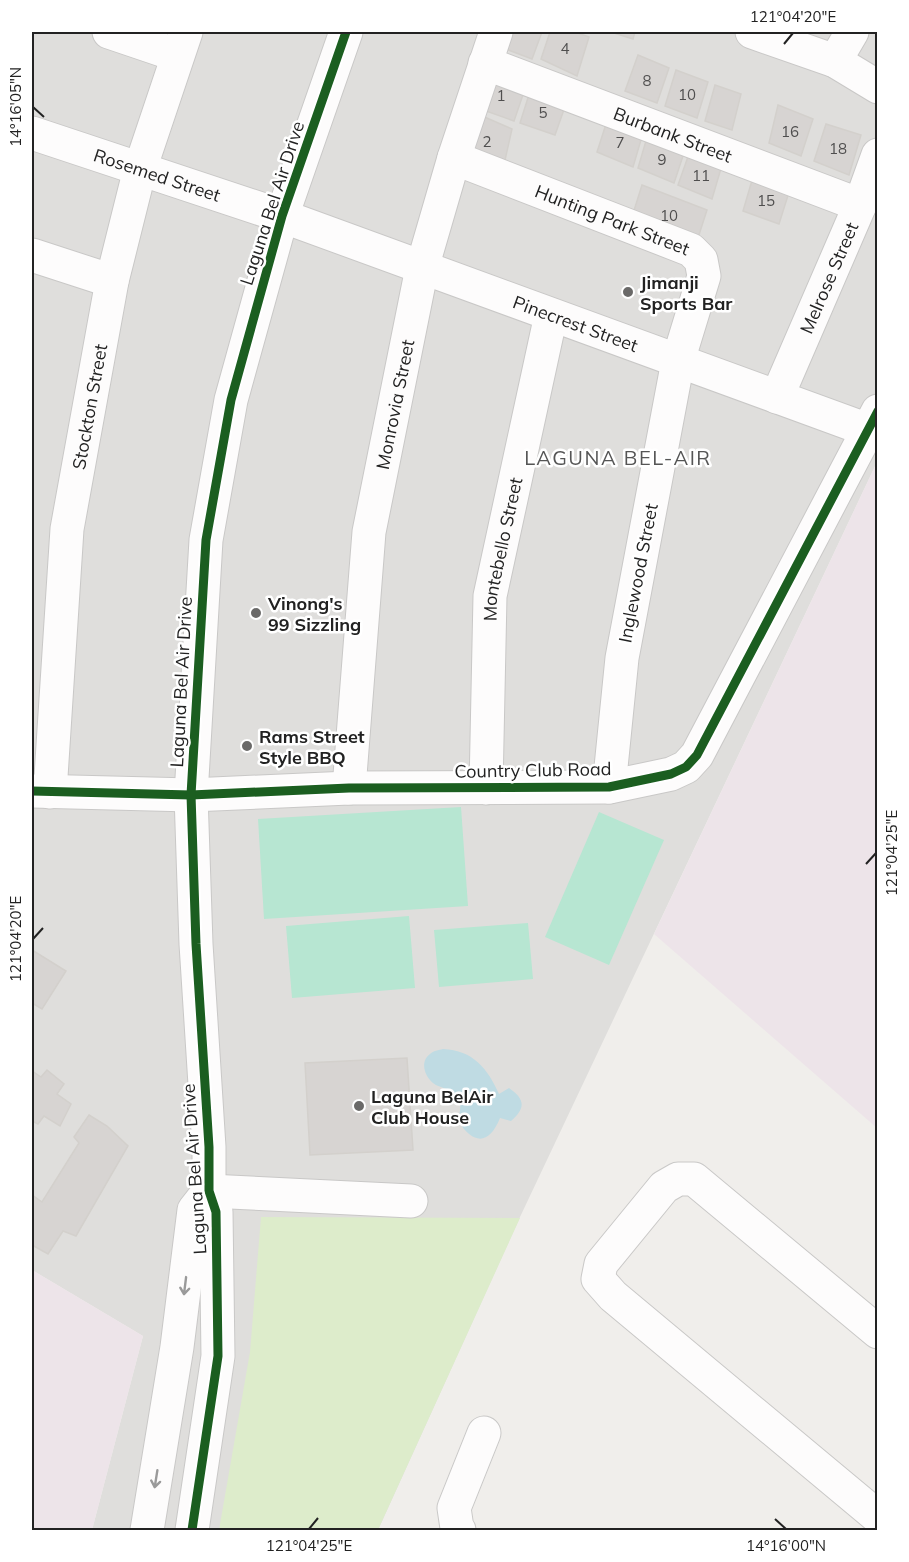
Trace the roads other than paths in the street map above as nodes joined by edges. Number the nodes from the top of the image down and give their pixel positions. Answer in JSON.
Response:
{"nodes":[{"id":1,"x":109,"y":32,"type":"edge"},
{"id":2,"x":346,"y":32,"type":"edge"},
{"id":3,"x":496,"y":32,"type":"edge"},
{"id":4,"x":752,"y":32,"type":"edge"},
{"id":5,"x":852,"y":32,"type":"edge"},
{"id":6,"x":182,"y":43,"type":"edge"},
{"id":7,"x":835,"y":61,"type":"junction"},
{"id":8,"x":485,"y":63,"type":"junction"},
{"id":9,"x":878,"y":87,"type":"edge"},
{"id":10,"x":32,"y":133,"type":"edge"},
{"id":11,"x":878,"y":155,"type":"edge"},
{"id":12,"x":454,"y":158,"type":"junction"},
{"id":13,"x":140,"y":169,"type":"junction"},
{"id":14,"x":860,"y":205,"type":"junction"},
{"id":15,"x":282,"y":216,"type":"junction"},
{"id":16,"x":32,"y":255,"type":"edge"},
{"id":17,"x":422,"y":268,"type":"junction"},
{"id":18,"x":112,"y":281,"type":"junction"},
{"id":19,"x":551,"y":315,"type":"junction"},
{"id":20,"x":678,"y":361,"type":"junction"},
{"id":21,"x":777,"y":397,"type":"junction"},
{"id":22,"x":873,"y":421,"type":"edge"},
{"id":23,"x":609,"y":787,"type":"junction"},
{"id":24,"x":349,"y":788,"type":"junction"},
{"id":25,"x":486,"y":788,"type":"junction"},
{"id":26,"x":41,"y":791,"type":"edge"},
{"id":27,"x":191,"y":795,"type":"junction"},
{"id":28,"x":208,"y":1191,"type":"junction"},
{"id":29,"x":411,"y":1201,"type":"dead end"},
{"id":30,"x":878,"y":1332,"type":"edge"},
{"id":31,"x":483,"y":1433,"type":"dead end"},
{"id":32,"x":878,"y":1517,"type":"edge"},
{"id":33,"x":147,"y":1530,"type":"edge"},
{"id":34,"x":192,"y":1530,"type":"edge"},
{"id":35,"x":459,"y":1530,"type":"edge"}],
"edges":[{"from":1,"to":6,"type":"street"},
{"from":2,"to":15,"type":"street","name":"Laguna Bel Air Drive"},
{"from":3,"to":8,"type":"street","name":"Monrovia Street"},
{"from":4,"to":7,"type":"street"},
{"from":5,"to":7,"type":"street"},
{"from":6,"to":13,"type":"street","name":"Stockton Street"},
{"from":7,"to":9,"type":"street"},
{"from":8,"to":12,"type":"street","name":"Monrovia Street"},
{"from":8,"to":14,"type":"street","name":"Burbank Street"},
{"from":10,"to":13,"type":"street","name":"Rosemed Street"},
{"from":11,"to":14,"type":"street","name":"Melrose Street"},
{"from":12,"to":17,"type":"street","name":"Monrovia Street"},
{"from":12,"to":20,"type":"street","name":"Hunting Park Street"},
{"from":13,"to":15,"type":"street","name":"Rosemed Street"},
{"from":13,"to":18,"type":"street","name":"Stockton Street"},
{"from":14,"to":21,"type":"street","name":"Melrose Street"},
{"from":15,"to":17,"type":"street","name":"Pinecrest Street"},
{"from":15,"to":27,"type":"street","name":"Laguna Bel Air Drive"},
{"from":16,"to":18,"type":"street"},
{"from":17,"to":19,"type":"street","name":"Pinecrest Street"},
{"from":17,"to":24,"type":"street","name":"Monrovia Street"},
{"from":18,"to":26,"type":"street","name":"Stockton Street"},
{"from":19,"to":20,"type":"street","name":"Pinecrest Street"},
{"from":19,"to":25,"type":"street","name":"Montebello Street"},
{"from":20,"to":21,"type":"street","name":"Pinecrest Street"},
{"from":20,"to":23,"type":"street","name":"Inglewood Street"},
{"from":21,"to":22,"type":"street","name":"Pinecrest Street"},
{"from":22,"to":23,"type":"street","name":"Country Club Road"},
{"from":23,"to":25,"type":"street","name":"Country Club Road"},
{"from":24,"to":25,"type":"street","name":"Country Club Road"},
{"from":24,"to":27,"type":"street","name":"Country Club Road"},
{"from":26,"to":27,"type":"street","name":"Country Club Road"},
{"from":27,"to":28,"type":"street","name":"Laguna Bel Air Drive"},
{"from":28,"to":29,"type":"street"},
{"from":28,"to":33,"type":"street","name":"Laguna Bel Air Drive","one_way":true},
{"from":28,"to":34,"type":"street","name":"Laguna Bel Air Drive"},
{"from":30,"to":32,"type":"street"},
{"from":31,"to":35,"type":"street"}]}
